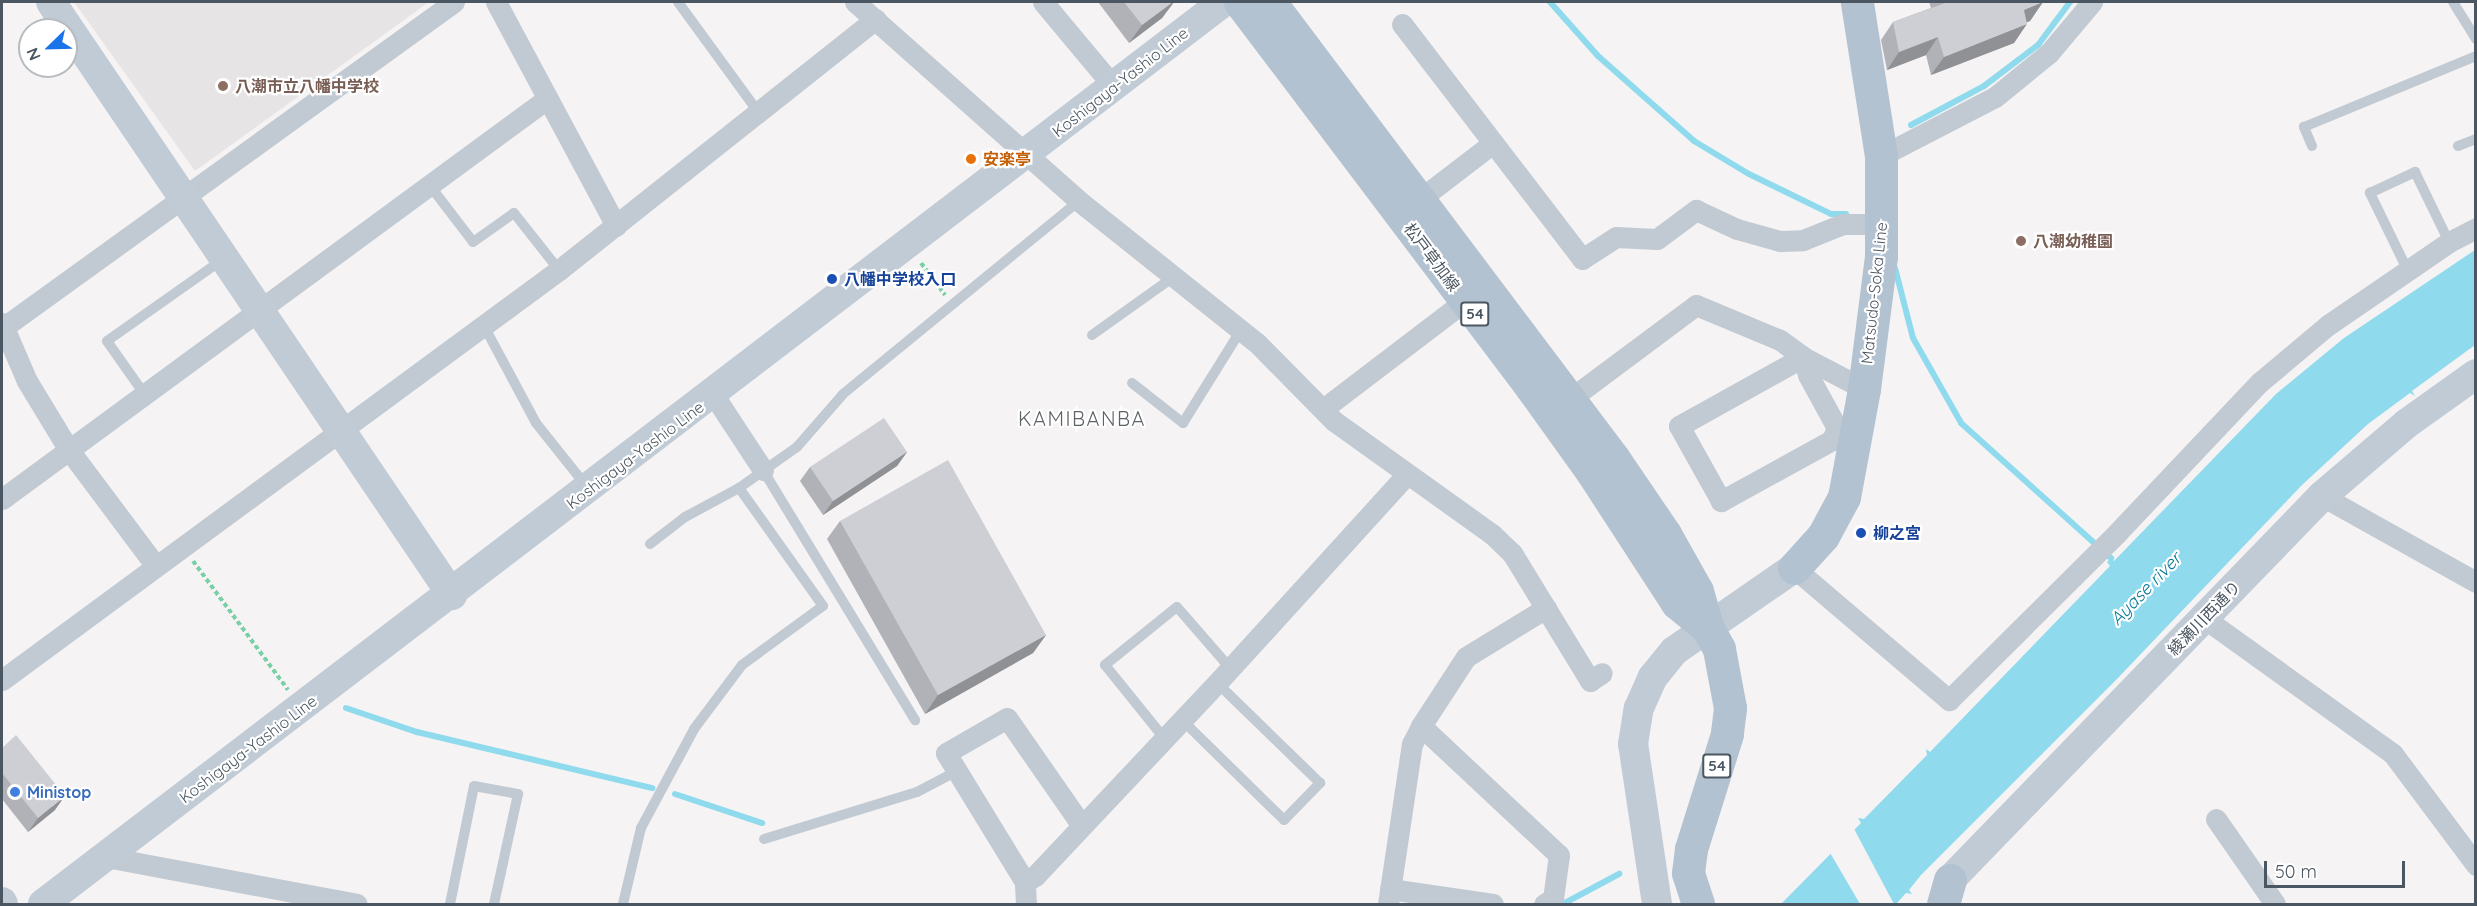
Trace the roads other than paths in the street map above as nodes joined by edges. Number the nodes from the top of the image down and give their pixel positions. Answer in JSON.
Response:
{"nodes":[{"id":1,"x":51,"y":2,"type":"edge"},
{"id":2,"x":454,"y":2,"type":"edge"},
{"id":3,"x":496,"y":2,"type":"edge"},
{"id":4,"x":678,"y":2,"type":"edge"},
{"id":5,"x":855,"y":2,"type":"edge"},
{"id":6,"x":1043,"y":2,"type":"edge"},
{"id":7,"x":1223,"y":2,"type":"edge"},
{"id":8,"x":1240,"y":2,"type":"edge"},
{"id":9,"x":1270,"y":2,"type":"edge"},
{"id":10,"x":1857,"y":2,"type":"edge"},
{"id":11,"x":2092,"y":2,"type":"edge"},
{"id":12,"x":2453,"y":2,"type":"edge"},
{"id":13,"x":876,"y":19,"type":"junction"},
{"id":14,"x":1402,"y":24,"type":"dead end"},
{"id":15,"x":2475,"y":39,"type":"edge"},
{"id":16,"x":2475,"y":56,"type":"edge"},
{"id":17,"x":1114,"y":87,"type":"junction"},
{"id":18,"x":548,"y":99,"type":"junction"},
{"id":19,"x":759,"y":113,"type":"junction"},
{"id":20,"x":2475,"y":139,"type":"edge"},
{"id":21,"x":1493,"y":143,"type":"junction"},
{"id":22,"x":2312,"y":146,"type":"dead end"},
{"id":23,"x":2458,"y":146,"type":"dead end"},
{"id":24,"x":1027,"y":153,"type":"junction"},
{"id":25,"x":1881,"y":156,"type":"junction"},
{"id":26,"x":431,"y":187,"type":"junction"},
{"id":27,"x":184,"y":196,"type":"junction"},
{"id":28,"x":1420,"y":199,"type":"junction"},
{"id":29,"x":1079,"y":201,"type":"junction"},
{"id":30,"x":1882,"y":224,"type":"junction"},
{"id":31,"x":616,"y":226,"type":"junction"},
{"id":32,"x":2475,"y":228,"type":"edge"},
{"id":33,"x":2449,"y":242,"type":"junction"},
{"id":34,"x":225,"y":257,"type":"junction"},
{"id":35,"x":2408,"y":269,"type":"junction"},
{"id":36,"x":559,"y":270,"type":"junction"},
{"id":37,"x":1172,"y":278,"type":"junction"},
{"id":38,"x":1465,"y":301,"type":"junction"},
{"id":39,"x":260,"y":308,"type":"junction"},
{"id":40,"x":3,"y":325,"type":"edge"},
{"id":41,"x":484,"y":326,"type":"junction"},
{"id":42,"x":1241,"y":330,"type":"junction"},
{"id":43,"x":1092,"y":335,"type":"dead end"},
{"id":44,"x":1803,"y":357,"type":"junction"},
{"id":45,"x":2475,"y":374,"type":"edge"},
{"id":46,"x":1132,"y":383,"type":"dead end"},
{"id":47,"x":1864,"y":389,"type":"junction"},
{"id":48,"x":713,"y":394,"type":"junction"},
{"id":49,"x":145,"y":395,"type":"junction"},
{"id":50,"x":1570,"y":399,"type":"junction"},
{"id":51,"x":1323,"y":409,"type":"junction"},
{"id":52,"x":340,"y":429,"type":"junction"},
{"id":53,"x":69,"y":450,"type":"junction"},
{"id":54,"x":763,"y":470,"type":"junction"},
{"id":55,"x":1406,"y":475,"type":"junction"},
{"id":56,"x":739,"y":488,"type":"junction"},
{"id":57,"x":589,"y":490,"type":"junction"},
{"id":58,"x":2322,"y":496,"type":"junction"},
{"id":59,"x":2,"y":498,"type":"edge"},
{"id":60,"x":650,"y":544,"type":"dead end"},
{"id":61,"x":155,"y":565,"type":"junction"},
{"id":62,"x":1794,"y":568,"type":"junction"},
{"id":63,"x":2475,"y":582,"type":"edge"},
{"id":64,"x":452,"y":595,"type":"junction"},
{"id":65,"x":1546,"y":608,"type":"junction"},
{"id":66,"x":2204,"y":618,"type":"junction"},
{"id":67,"x":1707,"y":627,"type":"junction"},
{"id":68,"x":1602,"y":673,"type":"dead end"},
{"id":69,"x":1224,"y":675,"type":"junction"},
{"id":70,"x":2,"y":680,"type":"edge"},
{"id":71,"x":915,"y":720,"type":"dead end"},
{"id":72,"x":1182,"y":720,"type":"junction"},
{"id":73,"x":1421,"y":726,"type":"junction"},
{"id":74,"x":1164,"y":738,"type":"junction"},
{"id":75,"x":957,"y":771,"type":"junction"},
{"id":76,"x":2216,"y":819,"type":"dead end"},
{"id":77,"x":1082,"y":826,"type":"junction"},
{"id":78,"x":764,"y":839,"type":"dead end"},
{"id":79,"x":106,"y":857,"type":"junction"},
{"id":80,"x":2475,"y":865,"type":"edge"},
{"id":81,"x":1024,"y":882,"type":"junction"},
{"id":82,"x":1947,"y":892,"type":"edge"},
{"id":83,"x":1389,"y":897,"type":"edge"},
{"id":84,"x":51,"y":902,"type":"edge"},
{"id":85,"x":332,"y":902,"type":"edge"},
{"id":86,"x":357,"y":904,"type":"edge"},
{"id":87,"x":450,"y":904,"type":"edge"},
{"id":88,"x":494,"y":904,"type":"edge"},
{"id":89,"x":623,"y":904,"type":"edge"},
{"id":90,"x":1026,"y":904,"type":"edge"},
{"id":91,"x":1493,"y":904,"type":"edge"},
{"id":92,"x":1544,"y":904,"type":"edge"},
{"id":93,"x":1657,"y":904,"type":"edge"},
{"id":94,"x":1698,"y":904,"type":"edge"},
{"id":95,"x":2275,"y":904,"type":"edge"}],
"edges":[{"from":1,"to":27,"type":"street"},
{"from":2,"to":27,"type":"street"},
{"from":3,"to":18,"type":"street"},
{"from":4,"to":19,"type":"lane"},
{"from":5,"to":13,"type":"street"},
{"from":6,"to":17,"type":"street"},
{"from":7,"to":17,"type":"street","name":"Koshigaya-Yashio Line"},
{"from":8,"to":38,"type":"main road","name":"松戸草加線","number":"54"},
{"from":9,"to":28,"type":"main road","name":"松戸草加線","number":"54"},
{"from":10,"to":25,"type":"main road","name":"Matsudo-Soka Line"},
{"from":11,"to":25,"type":"street"},
{"from":12,"to":15,"type":"lane"},
{"from":13,"to":19,"type":"street"},
{"from":13,"to":24,"type":"street"},
{"from":14,"to":21,"type":"street"},
{"from":16,"to":22,"type":"lane"},
{"from":17,"to":24,"type":"street","name":"Koshigaya-Yashio Line"},
{"from":18,"to":26,"type":"street"},
{"from":18,"to":31,"type":"street"},
{"from":19,"to":31,"type":"street"},
{"from":20,"to":23,"type":"lane"},
{"from":21,"to":28,"type":"street"},
{"from":21,"to":30,"type":"street"},
{"from":24,"to":29,"type":"street"},
{"from":24,"to":48,"type":"street","name":"Koshigaya-Yashio Line"},
{"from":25,"to":30,"type":"main road","name":"Matsudo-Soka Line"},
{"from":26,"to":36,"type":"lane"},
{"from":26,"to":39,"type":"street"},
{"from":27,"to":34,"type":"street"},
{"from":27,"to":40,"type":"street"},
{"from":28,"to":50,"type":"main road","name":"松戸草加線","number":"54"},
{"from":29,"to":37,"type":"street"},
{"from":29,"to":54,"type":"lane"},
{"from":30,"to":47,"type":"main road","name":"Matsudo-Soka Line"},
{"from":31,"to":36,"type":"street"},
{"from":32,"to":33,"type":"street"},
{"from":33,"to":35,"type":"street"},
{"from":33,"to":35,"type":"lane"},
{"from":34,"to":39,"type":"street"},
{"from":34,"to":49,"type":"lane"},
{"from":35,"to":62,"type":"street"},
{"from":36,"to":41,"type":"street"},
{"from":37,"to":42,"type":"street"},
{"from":37,"to":43,"type":"lane"},
{"from":38,"to":51,"type":"street"},
{"from":38,"to":67,"type":"main road","name":"松戸草加線","number":"54"},
{"from":39,"to":49,"type":"street"},
{"from":39,"to":52,"type":"street"},
{"from":40,"to":53,"type":"street"},
{"from":41,"to":52,"type":"street"},
{"from":41,"to":57,"type":"lane"},
{"from":42,"to":46,"type":"lane"},
{"from":42,"to":51,"type":"street"},
{"from":44,"to":44,"type":"street"},
{"from":44,"to":47,"type":"street"},
{"from":44,"to":50,"type":"street"},
{"from":45,"to":58,"type":"street","name":"綾瀬川西通り"},
{"from":47,"to":62,"type":"main road","name":"Matsudo-Soka Line"},
{"from":48,"to":54,"type":"street"},
{"from":48,"to":57,"type":"street","name":"Koshigaya-Yashio Line"},
{"from":49,"to":53,"type":"street"},
{"from":50,"to":67,"type":"main road","name":"松戸草加線","number":"54"},
{"from":51,"to":55,"type":"street"},
{"from":52,"to":61,"type":"street"},
{"from":52,"to":64,"type":"street"},
{"from":53,"to":59,"type":"street"},
{"from":53,"to":61,"type":"street"},
{"from":54,"to":56,"type":"lane"},
{"from":54,"to":71,"type":"lane"},
{"from":55,"to":65,"type":"street"},
{"from":55,"to":69,"type":"street"},
{"from":56,"to":60,"type":"lane"},
{"from":56,"to":89,"type":"lane"},
{"from":57,"to":64,"type":"street","name":"Koshigaya-Yashio Line"},
{"from":58,"to":63,"type":"street"},
{"from":58,"to":66,"type":"street","name":"綾瀬川西通り"},
{"from":61,"to":70,"type":"street"},
{"from":62,"to":67,"type":"street"},
{"from":64,"to":79,"type":"street","name":"Koshigaya-Yashio Line"},
{"from":65,"to":68,"type":"street"},
{"from":65,"to":73,"type":"street"},
{"from":66,"to":80,"type":"street"},
{"from":66,"to":82,"type":"street","name":"綾瀬川西通り"},
{"from":67,"to":93,"type":"street"},
{"from":67,"to":94,"type":"main road","name":"松戸草加線","number":"54"},
{"from":69,"to":72,"type":"street"},
{"from":69,"to":72,"type":"lane"},
{"from":69,"to":74,"type":"lane"},
{"from":72,"to":74,"type":"street"},
{"from":73,"to":83,"type":"street"},
{"from":73,"to":92,"type":"street"},
{"from":74,"to":77,"type":"street"},
{"from":75,"to":77,"type":"street"},
{"from":75,"to":78,"type":"lane"},
{"from":75,"to":81,"type":"street"},
{"from":76,"to":95,"type":"street"},
{"from":77,"to":81,"type":"street"},
{"from":79,"to":84,"type":"street","name":"Koshigaya-Yashio Line"},
{"from":79,"to":85,"type":"street"},
{"from":81,"to":90,"type":"street"},
{"from":83,"to":91,"type":"street"},
{"from":85,"to":86,"type":"street"},
{"from":87,"to":88,"type":"lane"}]}
